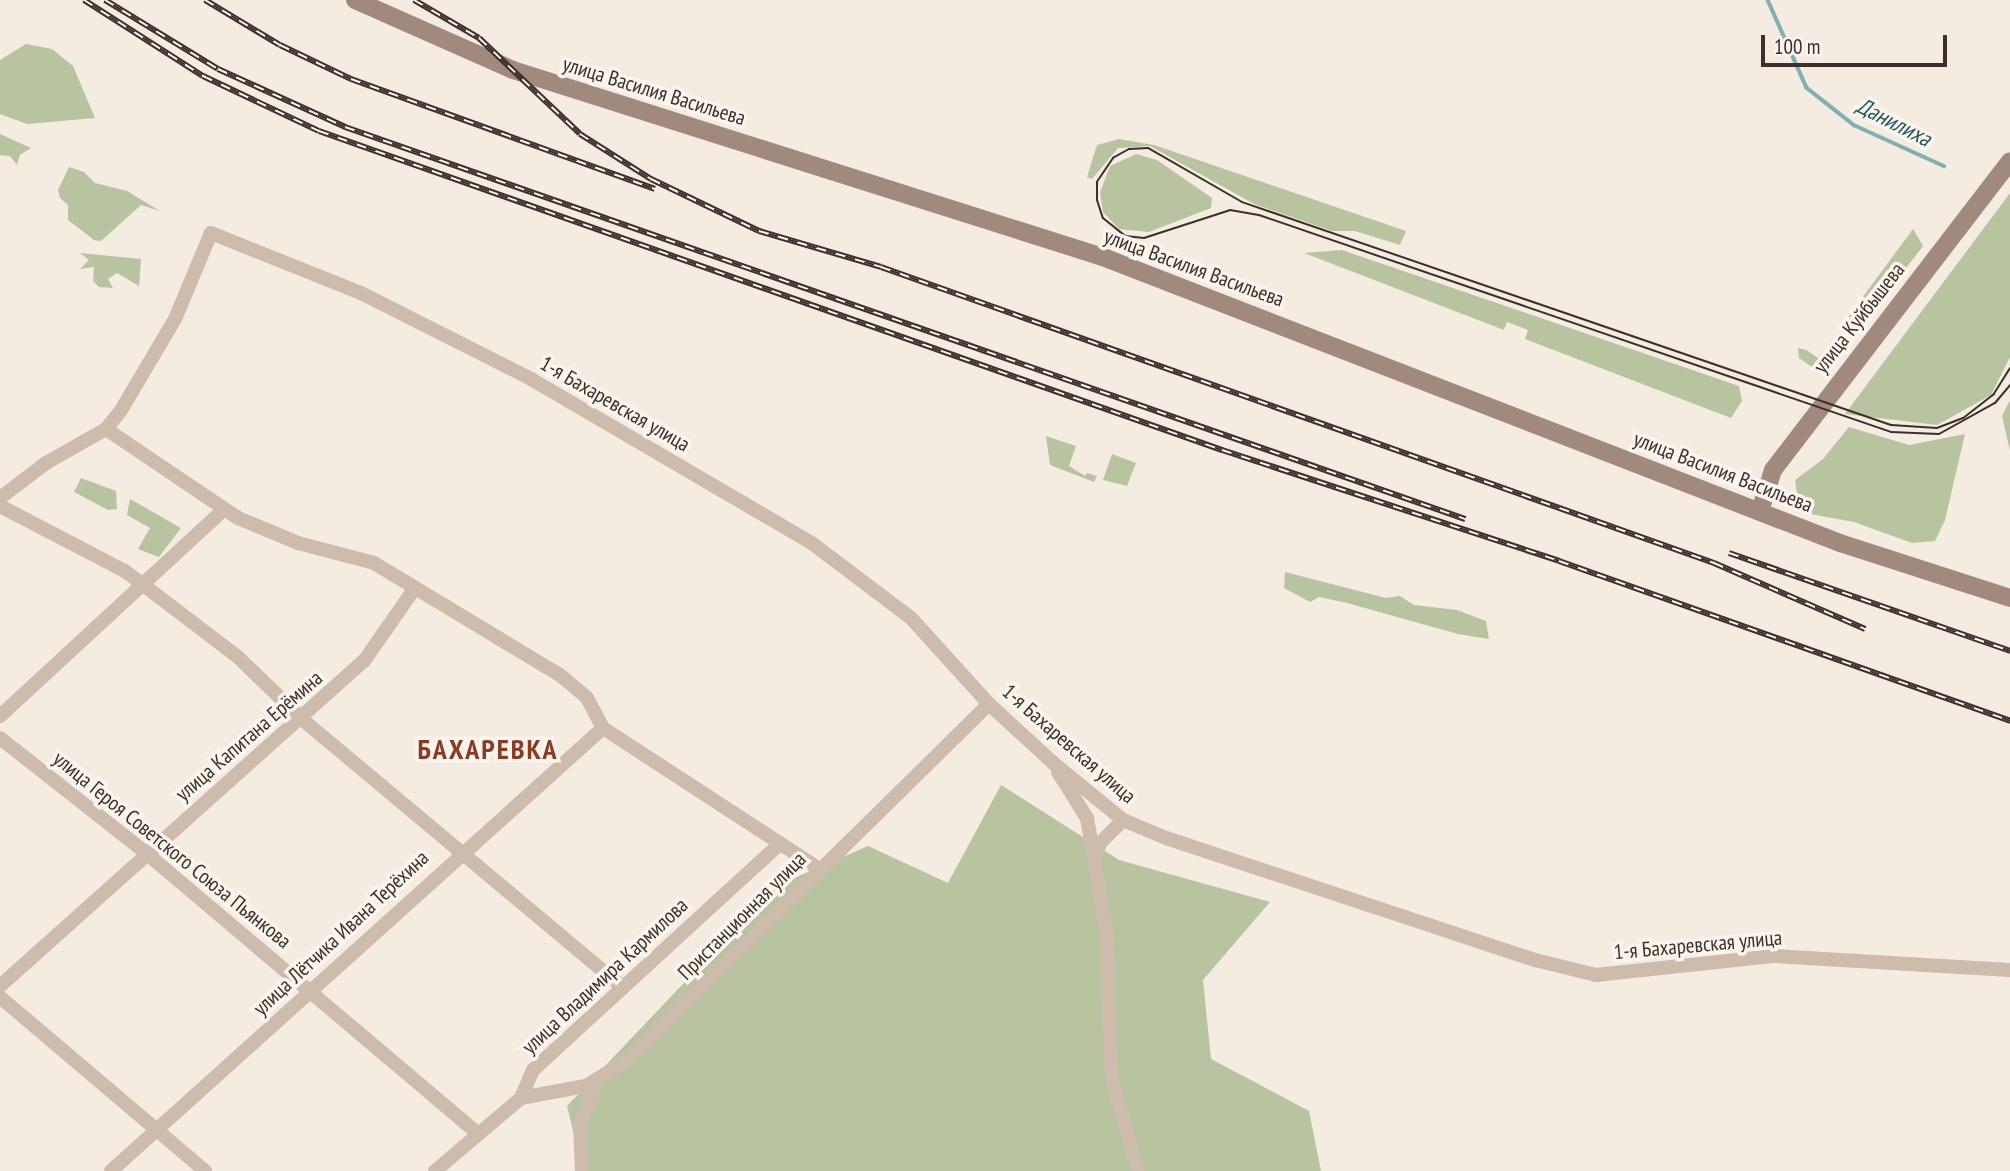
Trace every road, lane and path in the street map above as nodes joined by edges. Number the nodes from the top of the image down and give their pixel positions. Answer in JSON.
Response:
{"nodes":[{"id":1,"x":355,"y":0,"type":"edge"},
{"id":2,"x":2010,"y":161,"type":"edge"},
{"id":3,"x":106,"y":429,"type":"junction"},
{"id":4,"x":0,"y":498,"type":"edge"},
{"id":5,"x":0,"y":506,"type":"edge"},
{"id":6,"x":223,"y":510,"type":"junction"},
{"id":7,"x":1760,"y":510,"type":"junction"},
{"id":8,"x":144,"y":584,"type":"junction"},
{"id":9,"x":415,"y":588,"type":"junction"},
{"id":10,"x":2010,"y":598,"type":"edge"},
{"id":11,"x":989,"y":704,"type":"junction"},
{"id":12,"x":0,"y":716,"type":"edge"},
{"id":13,"x":303,"y":720,"type":"junction"},
{"id":14,"x":603,"y":728,"type":"junction"},
{"id":15,"x":0,"y":737,"type":"edge"},
{"id":16,"x":1052,"y":762,"type":"junction"},
{"id":17,"x":1123,"y":820,"type":"junction"},
{"id":18,"x":779,"y":844,"type":"junction"},
{"id":19,"x":463,"y":849,"type":"junction"},
{"id":20,"x":146,"y":853,"type":"junction"},
{"id":21,"x":1094,"y":860,"type":"junction"},
{"id":22,"x":819,"y":869,"type":"junction"},
{"id":23,"x":2010,"y":970,"type":"edge"},
{"id":24,"x":0,"y":986,"type":"edge"},
{"id":25,"x":622,"y":987,"type":"junction"},
{"id":26,"x":309,"y":991,"type":"junction"},
{"id":27,"x":0,"y":997,"type":"edge"},
{"id":28,"x":586,"y":1086,"type":"junction"},
{"id":29,"x":521,"y":1098,"type":"junction"},
{"id":30,"x":157,"y":1129,"type":"junction"},
{"id":31,"x":476,"y":1132,"type":"junction"},
{"id":32,"x":111,"y":1171,"type":"edge"},
{"id":33,"x":205,"y":1171,"type":"edge"},
{"id":34,"x":435,"y":1171,"type":"edge"},
{"id":35,"x":582,"y":1171,"type":"edge"},
{"id":36,"x":1138,"y":1171,"type":"edge"}],
"edges":[{"from":1,"to":7,"type":"main road","name":"улица Василия Васильева"},
{"from":2,"to":7,"type":"main road","name":"улица Куйбышева"},
{"from":3,"to":4,"type":"street"},
{"from":3,"to":6,"type":"street"},
{"from":3,"to":11,"type":"street","name":"1-я Бахаревская улица"},
{"from":5,"to":8,"type":"street"},
{"from":6,"to":8,"type":"street"},
{"from":6,"to":9,"type":"street"},
{"from":7,"to":10,"type":"main road","name":"улица Василия Васильева"},
{"from":8,"to":12,"type":"street"},
{"from":8,"to":13,"type":"street"},
{"from":9,"to":13,"type":"street","name":"улица Капитана Ерёмина"},
{"from":9,"to":14,"type":"street"},
{"from":11,"to":16,"type":"street","name":"1-я Бахаревская улица"},
{"from":11,"to":22,"type":"street","name":"Пристанционная улица"},
{"from":13,"to":19,"type":"street"},
{"from":13,"to":20,"type":"street","name":"улица Капитана Ерёмина"},
{"from":14,"to":18,"type":"street"},
{"from":14,"to":19,"type":"street","name":"улица Лётчика Ивана Терёхина"},
{"from":15,"to":20,"type":"street","name":"улица Героя Советского Союза Пьянкова"},
{"from":16,"to":17,"type":"street","name":"1-я Бахаревская улица"},
{"from":16,"to":21,"type":"street"},
{"from":17,"to":21,"type":"street"},
{"from":17,"to":23,"type":"street","name":"1-я Бахаревская улица"},
{"from":18,"to":22,"type":"street"},
{"from":18,"to":25,"type":"street","name":"улица Владимира Кармилова"},
{"from":19,"to":25,"type":"street"},
{"from":19,"to":26,"type":"street","name":"улица Лётчика Ивана Терёхина"},
{"from":20,"to":24,"type":"street","name":"улица Капитана Ерёмина"},
{"from":20,"to":26,"type":"street","name":"улица Героя Советского Союза Пьянкова"},
{"from":21,"to":36,"type":"street"},
{"from":22,"to":28,"type":"street","name":"Пристанционная улица"},
{"from":25,"to":29,"type":"street","name":"улица Владимира Кармилова"},
{"from":26,"to":30,"type":"street","name":"улица Лётчика Ивана Терёхина"},
{"from":26,"to":31,"type":"street","name":"улица Героя Советского Союза Пьянкова"},
{"from":27,"to":30,"type":"street"},
{"from":28,"to":29,"type":"street"},
{"from":28,"to":35,"type":"street"},
{"from":29,"to":31,"type":"street","name":"улица Владимира Кармилова"},
{"from":30,"to":32,"type":"street","name":"улица Лётчика Ивана Терёхина"},
{"from":30,"to":33,"type":"street"},
{"from":31,"to":34,"type":"street","name":"улица Владимира Кармилова"}]}
